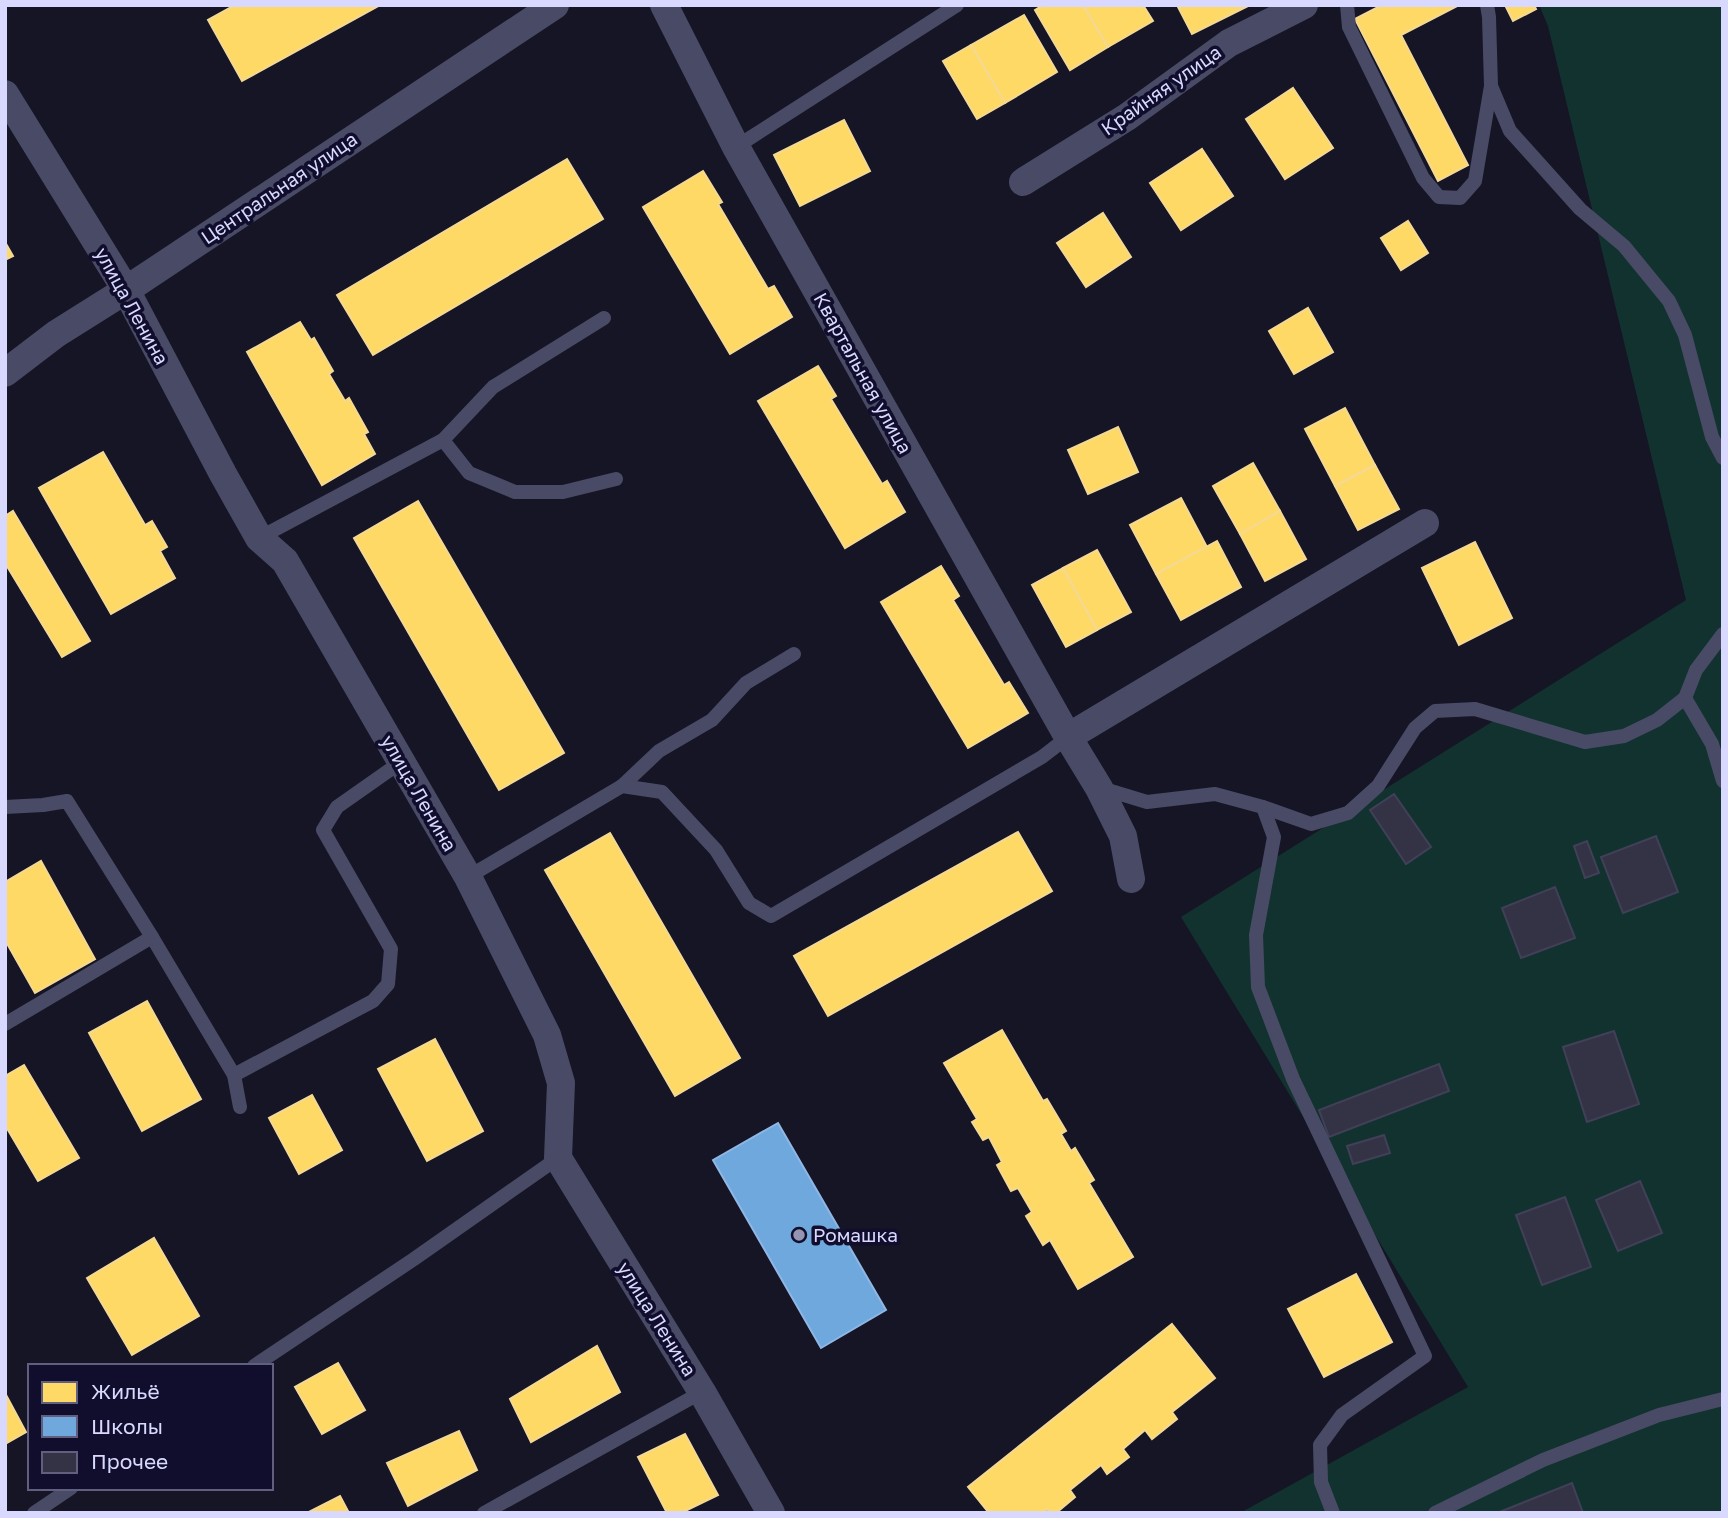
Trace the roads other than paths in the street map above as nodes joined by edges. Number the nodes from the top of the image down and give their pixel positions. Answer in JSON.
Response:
{"nodes":[{"id":1,"x":555,"y":5,"type":"edge"},
{"id":2,"x":664,"y":5,"type":"edge"},
{"id":3,"x":957,"y":5,"type":"edge"},
{"id":4,"x":1304,"y":5,"type":"edge"},
{"id":5,"x":1346,"y":5,"type":"edge"},
{"id":6,"x":1487,"y":5,"type":"edge"},
{"id":7,"x":1492,"y":86,"type":"junction"},
{"id":8,"x":5,"y":94,"type":"edge"},
{"id":9,"x":736,"y":147,"type":"junction"},
{"id":10,"x":1023,"y":182,"type":"dead end"},
{"id":11,"x":126,"y":290,"type":"junction"},
{"id":12,"x":604,"y":318,"type":"dead end"},
{"id":13,"x":5,"y":373,"type":"edge"},
{"id":14,"x":443,"y":440,"type":"junction"},
{"id":15,"x":1723,"y":458,"type":"edge"},
{"id":16,"x":616,"y":479,"type":"dead end"},
{"id":17,"x":1425,"y":523,"type":"dead end"},
{"id":18,"x":259,"y":538,"type":"junction"},
{"id":19,"x":1723,"y":634,"type":"edge"},
{"id":20,"x":794,"y":654,"type":"dead end"},
{"id":21,"x":1685,"y":698,"type":"junction"},
{"id":22,"x":1068,"y":737,"type":"junction"},
{"id":23,"x":401,"y":762,"type":"junction"},
{"id":24,"x":1723,"y":781,"type":"edge"},
{"id":25,"x":622,"y":786,"type":"junction"},
{"id":26,"x":1099,"y":788,"type":"junction"},
{"id":27,"x":5,"y":807,"type":"edge"},
{"id":28,"x":1263,"y":807,"type":"junction"},
{"id":29,"x":468,"y":877,"type":"junction"},
{"id":30,"x":1131,"y":879,"type":"dead end"},
{"id":31,"x":152,"y":937,"type":"junction"},
{"id":32,"x":5,"y":1024,"type":"edge"},
{"id":33,"x":234,"y":1075,"type":"junction"},
{"id":34,"x":240,"y":1107,"type":"dead end"},
{"id":35,"x":558,"y":1158,"type":"junction"},
{"id":36,"x":257,"y":1364,"type":"edge"},
{"id":37,"x":702,"y":1392,"type":"junction"},
{"id":38,"x":1723,"y":1399,"type":"edge"},
{"id":39,"x":68,"y":1490,"type":"edge"},
{"id":40,"x":34,"y":1513,"type":"edge"},
{"id":41,"x":484,"y":1513,"type":"edge"},
{"id":42,"x":771,"y":1513,"type":"edge"},
{"id":43,"x":1333,"y":1513,"type":"edge"},
{"id":44,"x":1435,"y":1513,"type":"edge"}],
"edges":[{"from":1,"to":11,"type":"street","name":"Центральная улица"},
{"from":2,"to":9,"type":"street","name":"Квартальная улица"},
{"from":3,"to":9,"type":"lane"},
{"from":4,"to":10,"type":"street","name":"Крайняя улица"},
{"from":5,"to":7,"type":"lane"},
{"from":6,"to":7,"type":"lane"},
{"from":7,"to":15,"type":"lane"},
{"from":8,"to":11,"type":"street","name":"улица Ленина"},
{"from":9,"to":22,"type":"street","name":"Квартальная улица"},
{"from":11,"to":13,"type":"street","name":"Центральная улица"},
{"from":11,"to":18,"type":"street","name":"улица Ленина"},
{"from":12,"to":14,"type":"lane"},
{"from":14,"to":16,"type":"lane"},
{"from":14,"to":18,"type":"lane"},
{"from":17,"to":22,"type":"street"},
{"from":18,"to":23,"type":"street","name":"улица Ленина"},
{"from":19,"to":21,"type":"lane"},
{"from":20,"to":25,"type":"lane"},
{"from":21,"to":24,"type":"lane"},
{"from":21,"to":28,"type":"lane"},
{"from":22,"to":25,"type":"lane"},
{"from":22,"to":26,"type":"street","name":"Квартальная улица"},
{"from":23,"to":29,"type":"street","name":"улица Ленина"},
{"from":23,"to":33,"type":"lane"},
{"from":25,"to":29,"type":"lane"},
{"from":26,"to":28,"type":"lane"},
{"from":26,"to":30,"type":"street","name":"Квартальная улица"},
{"from":27,"to":31,"type":"lane"},
{"from":28,"to":43,"type":"lane"},
{"from":29,"to":35,"type":"street","name":"улица Ленина"},
{"from":31,"to":32,"type":"lane"},
{"from":31,"to":33,"type":"lane"},
{"from":33,"to":34,"type":"lane"},
{"from":35,"to":36,"type":"lane"},
{"from":35,"to":37,"type":"street","name":"улица Ленина"},
{"from":37,"to":41,"type":"lane"},
{"from":37,"to":42,"type":"street","name":"улица Ленина"},
{"from":38,"to":44,"type":"lane"},
{"from":39,"to":40,"type":"lane"}]}
